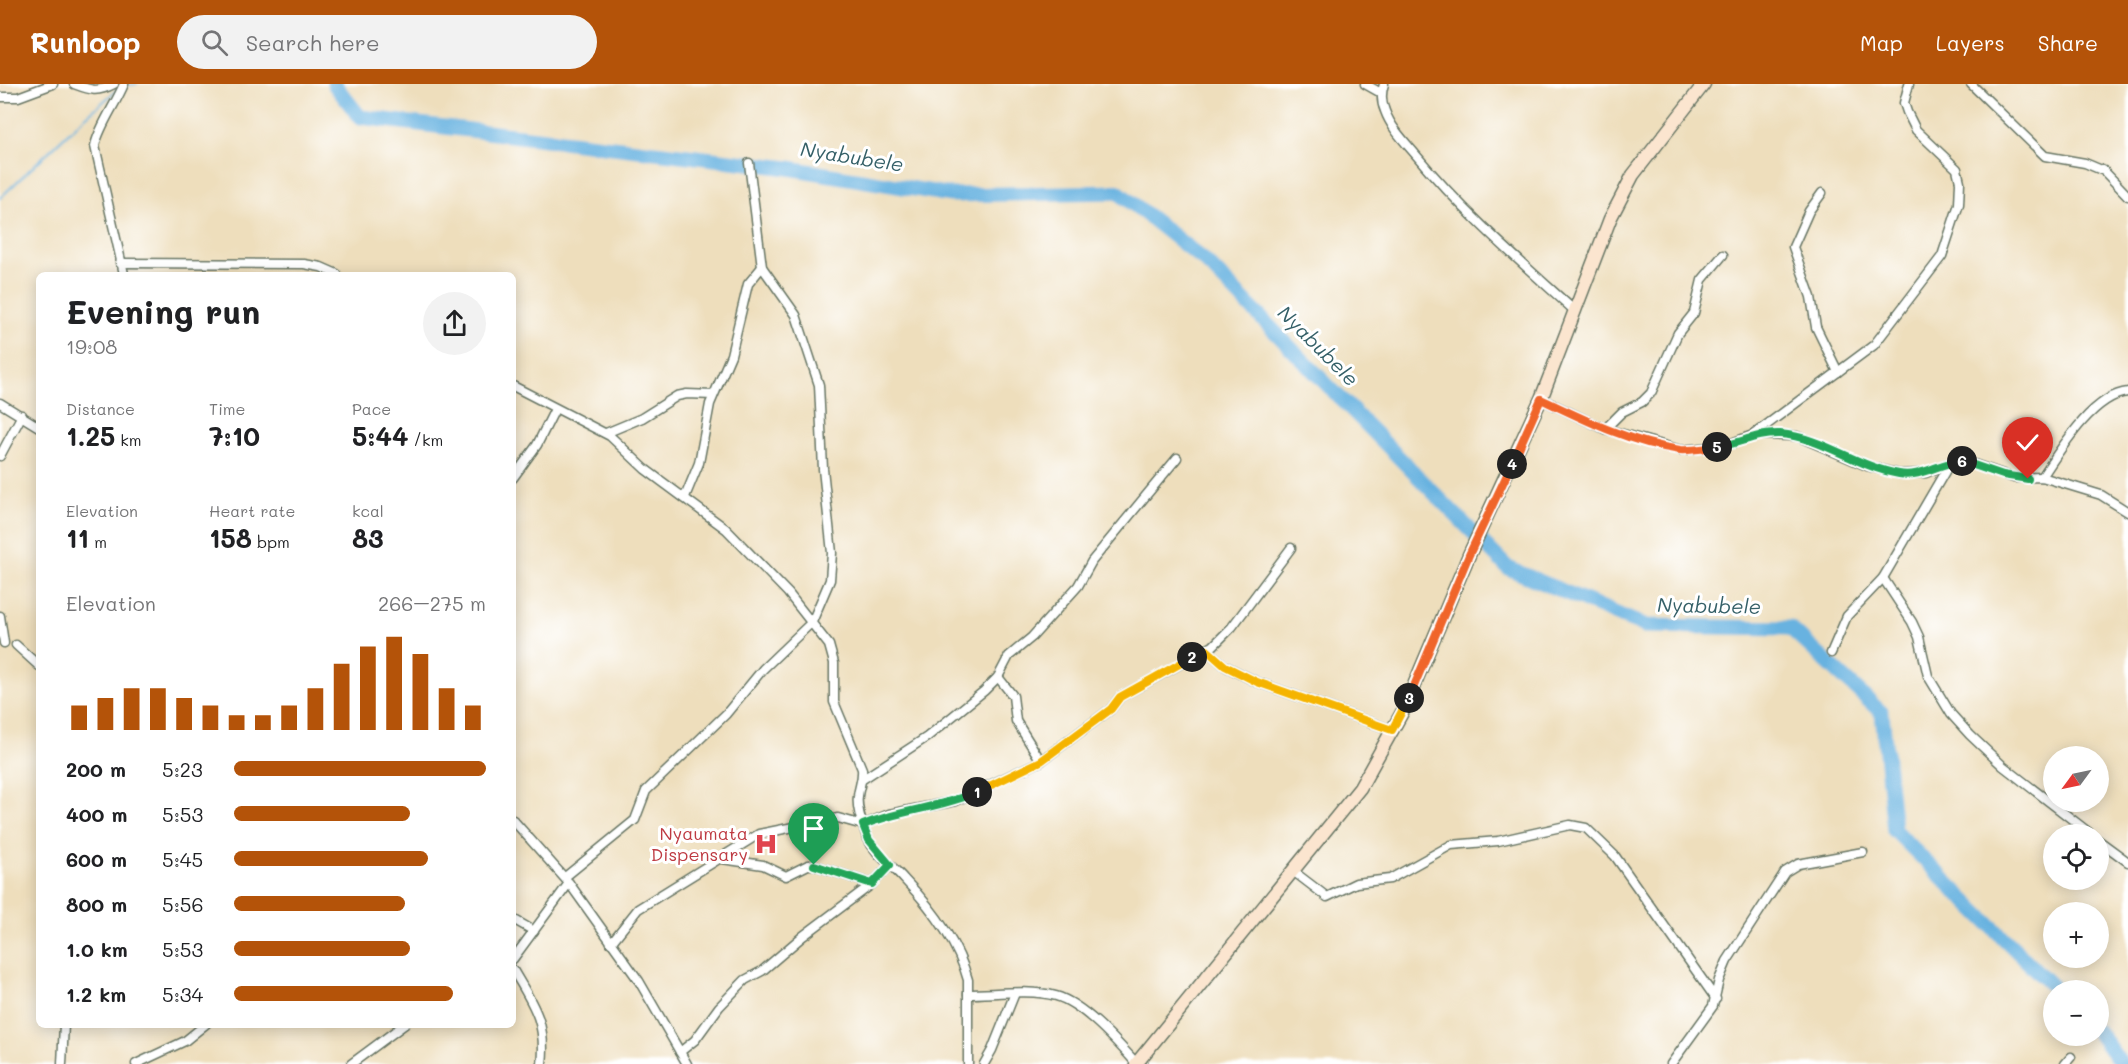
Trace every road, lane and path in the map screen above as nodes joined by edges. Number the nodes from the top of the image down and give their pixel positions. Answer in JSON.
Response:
{"nodes":[{"id":1,"x":53,"y":84,"type":"edge"},
{"id":2,"x":74,"y":84,"type":"edge"},
{"id":3,"x":114,"y":84,"type":"edge"},
{"id":4,"x":124,"y":84,"type":"edge"},
{"id":5,"x":1365,"y":84,"type":"edge"},
{"id":6,"x":1704,"y":84,"type":"edge"},
{"id":7,"x":1909,"y":84,"type":"edge"},
{"id":8,"x":1971,"y":84,"type":"edge"},
{"id":9,"x":1382,"y":89,"type":"edge"},
{"id":10,"x":0,"y":97,"type":"edge"},
{"id":11,"x":749,"y":163,"type":"dead end"},
{"id":12,"x":1822,"y":193,"type":"dead end"},
{"id":13,"x":2128,"y":196,"type":"edge"},
{"id":14,"x":1724,"y":255,"type":"dead end"},
{"id":15,"x":120,"y":263,"type":"junction"},
{"id":16,"x":762,"y":267,"type":"junction"},
{"id":17,"x":122,"y":272,"type":"edge"},
{"id":18,"x":333,"y":272,"type":"edge"},
{"id":19,"x":1576,"y":312,"type":"junction"},
{"id":20,"x":1838,"y":372,"type":"junction"},
{"id":21,"x":516,"y":388,"type":"edge"},
{"id":22,"x":2128,"y":392,"type":"edge"},
{"id":23,"x":713,"y":395,"type":"junction"},
{"id":24,"x":1541,"y":399,"type":"junction"},
{"id":25,"x":0,"y":403,"type":"edge"},
{"id":26,"x":555,"y":409,"type":"junction"},
{"id":27,"x":22,"y":415,"type":"junction"},
{"id":28,"x":36,"y":425,"type":"edge"},
{"id":29,"x":1605,"y":429,"type":"junction"},
{"id":30,"x":606,"y":433,"type":"junction"},
{"id":31,"x":1753,"y":435,"type":"junction"},
{"id":32,"x":0,"y":456,"type":"edge"},
{"id":33,"x":1178,"y":458,"type":"dead end"},
{"id":34,"x":1950,"y":463,"type":"junction"},
{"id":35,"x":516,"y":474,"type":"edge"},
{"id":36,"x":2042,"y":477,"type":"junction"},
{"id":37,"x":685,"y":497,"type":"junction"},
{"id":38,"x":2128,"y":513,"type":"edge"},
{"id":39,"x":1291,"y":548,"type":"dead end"},
{"id":40,"x":1883,"y":578,"type":"junction"},
{"id":41,"x":0,"y":616,"type":"edge"},
{"id":42,"x":812,"y":621,"type":"junction"},
{"id":43,"x":4,"y":643,"type":"dead end"},
{"id":44,"x":16,"y":645,"type":"dead end"},
{"id":45,"x":1207,"y":650,"type":"junction"},
{"id":46,"x":1832,"y":653,"type":"dead end"},
{"id":47,"x":36,"y":663,"type":"edge"},
{"id":48,"x":998,"y":677,"type":"junction"},
{"id":49,"x":1392,"y":730,"type":"junction"},
{"id":50,"x":1041,"y":761,"type":"junction"},
{"id":51,"x":863,"y":779,"type":"junction"},
{"id":52,"x":516,"y":823,"type":"edge"},
{"id":53,"x":2078,"y":824,"type":"edge"},
{"id":54,"x":863,"y":825,"type":"junction"},
{"id":55,"x":2109,"y":848,"type":"edge"},
{"id":56,"x":1863,"y":852,"type":"dead end"},
{"id":57,"x":722,"y":859,"type":"junction"},
{"id":58,"x":2128,"y":862,"type":"edge"},
{"id":59,"x":890,"y":865,"type":"junction"},
{"id":60,"x":1293,"y":871,"type":"junction"},
{"id":61,"x":567,"y":880,"type":"junction"},
{"id":62,"x":872,"y":884,"type":"junction"},
{"id":63,"x":516,"y":921,"type":"edge"},
{"id":64,"x":534,"y":931,"type":"junction"},
{"id":65,"x":611,"y":943,"type":"junction"},
{"id":66,"x":516,"y":955,"type":"edge"},
{"id":67,"x":516,"y":975,"type":"edge"},
{"id":68,"x":1015,"y":993,"type":"junction"},
{"id":69,"x":968,"y":994,"type":"junction"},
{"id":70,"x":1716,"y":999,"type":"junction"},
{"id":71,"x":64,"y":1028,"type":"edge"},
{"id":72,"x":201,"y":1028,"type":"edge"},
{"id":73,"x":400,"y":1028,"type":"edge"},
{"id":74,"x":680,"y":1052,"type":"junction"},
{"id":75,"x":2072,"y":1057,"type":"dead end"},
{"id":76,"x":62,"y":1064,"type":"edge"},
{"id":77,"x":136,"y":1064,"type":"edge"},
{"id":78,"x":351,"y":1064,"type":"edge"},
{"id":79,"x":542,"y":1064,"type":"edge"},
{"id":80,"x":687,"y":1064,"type":"edge"},
{"id":81,"x":968,"y":1064,"type":"edge"},
{"id":82,"x":984,"y":1064,"type":"edge"},
{"id":83,"x":1136,"y":1064,"type":"edge"},
{"id":84,"x":1671,"y":1064,"type":"edge"},
{"id":85,"x":2064,"y":1064,"type":"edge"}],
"edges":[{"from":1,"to":10,"type":"street"},
{"from":2,"to":3,"type":"street"},
{"from":4,"to":15,"type":"street"},
{"from":5,"to":9,"type":"street"},
{"from":6,"to":19,"type":"street"},
{"from":7,"to":20,"type":"street"},
{"from":8,"to":13,"type":"street"},
{"from":9,"to":19,"type":"street"},
{"from":11,"to":16,"type":"street"},
{"from":12,"to":20,"type":"street"},
{"from":14,"to":29,"type":"street"},
{"from":15,"to":17,"type":"street"},
{"from":15,"to":18,"type":"street"},
{"from":16,"to":23,"type":"street"},
{"from":16,"to":42,"type":"street"},
{"from":19,"to":24,"type":"street"},
{"from":20,"to":31,"type":"street"},
{"from":21,"to":26,"type":"street"},
{"from":22,"to":36,"type":"street"},
{"from":23,"to":30,"type":"street"},
{"from":23,"to":37,"type":"street"},
{"from":24,"to":29,"type":"street"},
{"from":24,"to":49,"type":"street"},
{"from":25,"to":27,"type":"street"},
{"from":26,"to":30,"type":"street"},
{"from":26,"to":35,"type":"street"},
{"from":27,"to":28,"type":"street"},
{"from":27,"to":32,"type":"street"},
{"from":29,"to":31,"type":"street"},
{"from":30,"to":37,"type":"street"},
{"from":31,"to":34,"type":"street"},
{"from":33,"to":48,"type":"street"},
{"from":34,"to":36,"type":"street"},
{"from":34,"to":40,"type":"street"},
{"from":36,"to":38,"type":"street"},
{"from":37,"to":42,"type":"street"},
{"from":39,"to":45,"type":"street"},
{"from":40,"to":46,"type":"street"},
{"from":40,"to":53,"type":"street"},
{"from":41,"to":43,"type":"street"},
{"from":42,"to":51,"type":"street"},
{"from":42,"to":61,"type":"street"},
{"from":44,"to":47,"type":"street"},
{"from":45,"to":49,"type":"street"},
{"from":45,"to":50,"type":"street"},
{"from":48,"to":50,"type":"street"},
{"from":48,"to":51,"type":"street"},
{"from":49,"to":60,"type":"street"},
{"from":50,"to":54,"type":"street"},
{"from":51,"to":54,"type":"street"},
{"from":52,"to":61,"type":"street"},
{"from":54,"to":57,"type":"street"},
{"from":54,"to":59,"type":"street"},
{"from":55,"to":58,"type":"street"},
{"from":56,"to":70,"type":"street"},
{"from":57,"to":62,"type":"street"},
{"from":57,"to":65,"type":"street"},
{"from":59,"to":62,"type":"street"},
{"from":59,"to":69,"type":"street"},
{"from":60,"to":70,"type":"street"},
{"from":60,"to":83,"type":"street"},
{"from":61,"to":64,"type":"street"},
{"from":61,"to":65,"type":"street"},
{"from":62,"to":74,"type":"street"},
{"from":63,"to":64,"type":"street"},
{"from":64,"to":66,"type":"street"},
{"from":65,"to":74,"type":"street"},
{"from":67,"to":79,"type":"street"},
{"from":68,"to":69,"type":"street"},
{"from":68,"to":82,"type":"street"},
{"from":68,"to":83,"type":"street"},
{"from":69,"to":81,"type":"street"},
{"from":70,"to":84,"type":"street"},
{"from":71,"to":76,"type":"street"},
{"from":72,"to":77,"type":"street"},
{"from":73,"to":78,"type":"street"},
{"from":74,"to":80,"type":"street"},
{"from":75,"to":85,"type":"street"}]}
